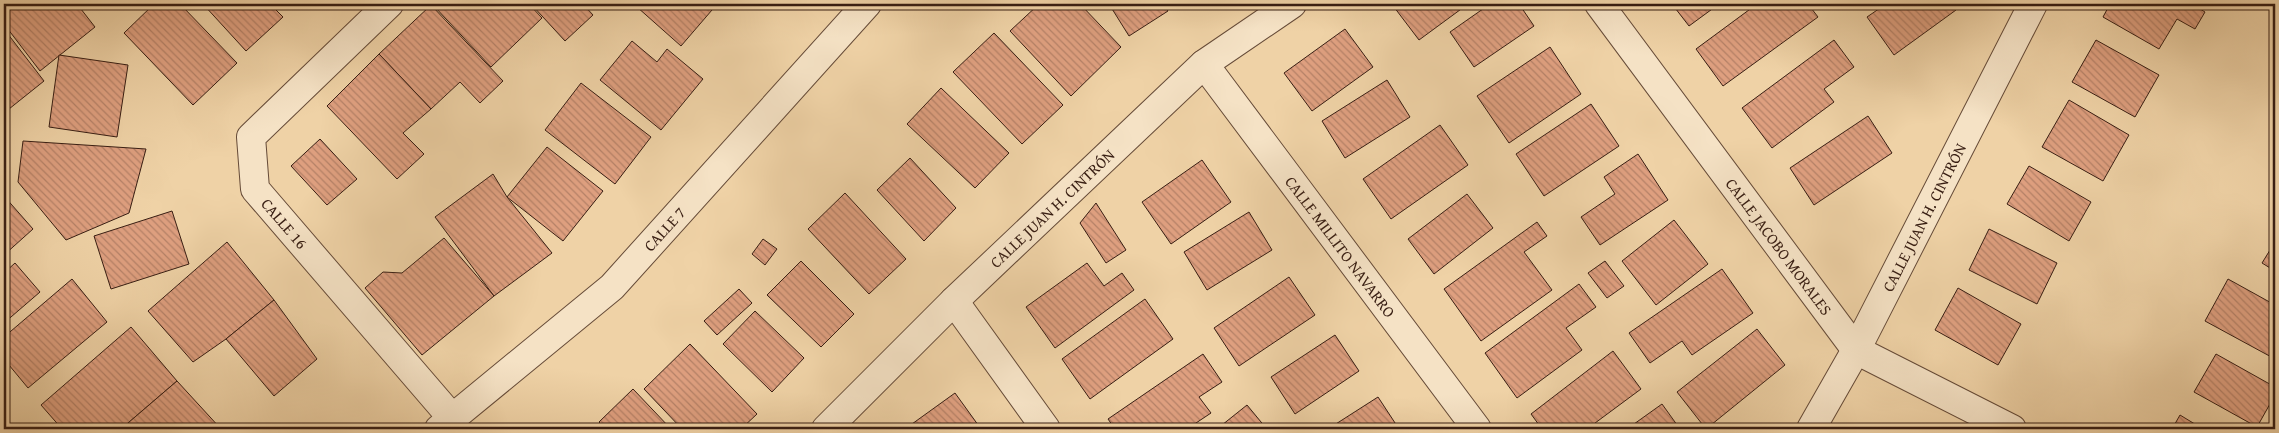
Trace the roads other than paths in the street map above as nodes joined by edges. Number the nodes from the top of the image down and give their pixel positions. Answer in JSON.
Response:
{"nodes":[{"id":1,"x":388,"y":4,"type":"edge"},
{"id":2,"x":867,"y":4,"type":"edge"},
{"id":3,"x":1292,"y":4,"type":"edge"},
{"id":4,"x":1599,"y":4,"type":"edge"},
{"id":5,"x":2029,"y":6,"type":"edge"},
{"id":6,"x":1204,"y":64,"type":"junction"},
{"id":7,"x":954,"y":301,"type":"junction"},
{"id":8,"x":1856,"y":350,"type":"junction"},
{"id":9,"x":446,"y":424,"type":"edge"},
{"id":10,"x":826,"y":429,"type":"edge"},
{"id":11,"x":1046,"y":429,"type":"edge"},
{"id":12,"x":1477,"y":429,"type":"edge"},
{"id":13,"x":1811,"y":429,"type":"edge"},
{"id":14,"x":2012,"y":429,"type":"edge"}],
"edges":[{"from":1,"to":9,"type":"street","name":"CALLE 16"},
{"from":2,"to":9,"type":"street","name":"CALLE 7"},
{"from":3,"to":6,"type":"street","name":"CALLE JUAN H. CINTRÓN"},
{"from":4,"to":8,"type":"street","name":"CALLE JACOBO MORALES"},
{"from":5,"to":8,"type":"street","name":"CALLE JUAN H. CINTRÓN"},
{"from":6,"to":7,"type":"street","name":"CALLE JUAN H. CINTRÓN"},
{"from":6,"to":12,"type":"street","name":"CALLE MILLITO NAVARRO"},
{"from":7,"to":10,"type":"street","name":"CALLE JUAN H. CINTRÓN"},
{"from":7,"to":11,"type":"street"},
{"from":8,"to":13,"type":"street","name":"CALLE JUAN H. CINTRÓN"},
{"from":8,"to":14,"type":"street","name":"CALLE JACOBO MORALES"}]}
